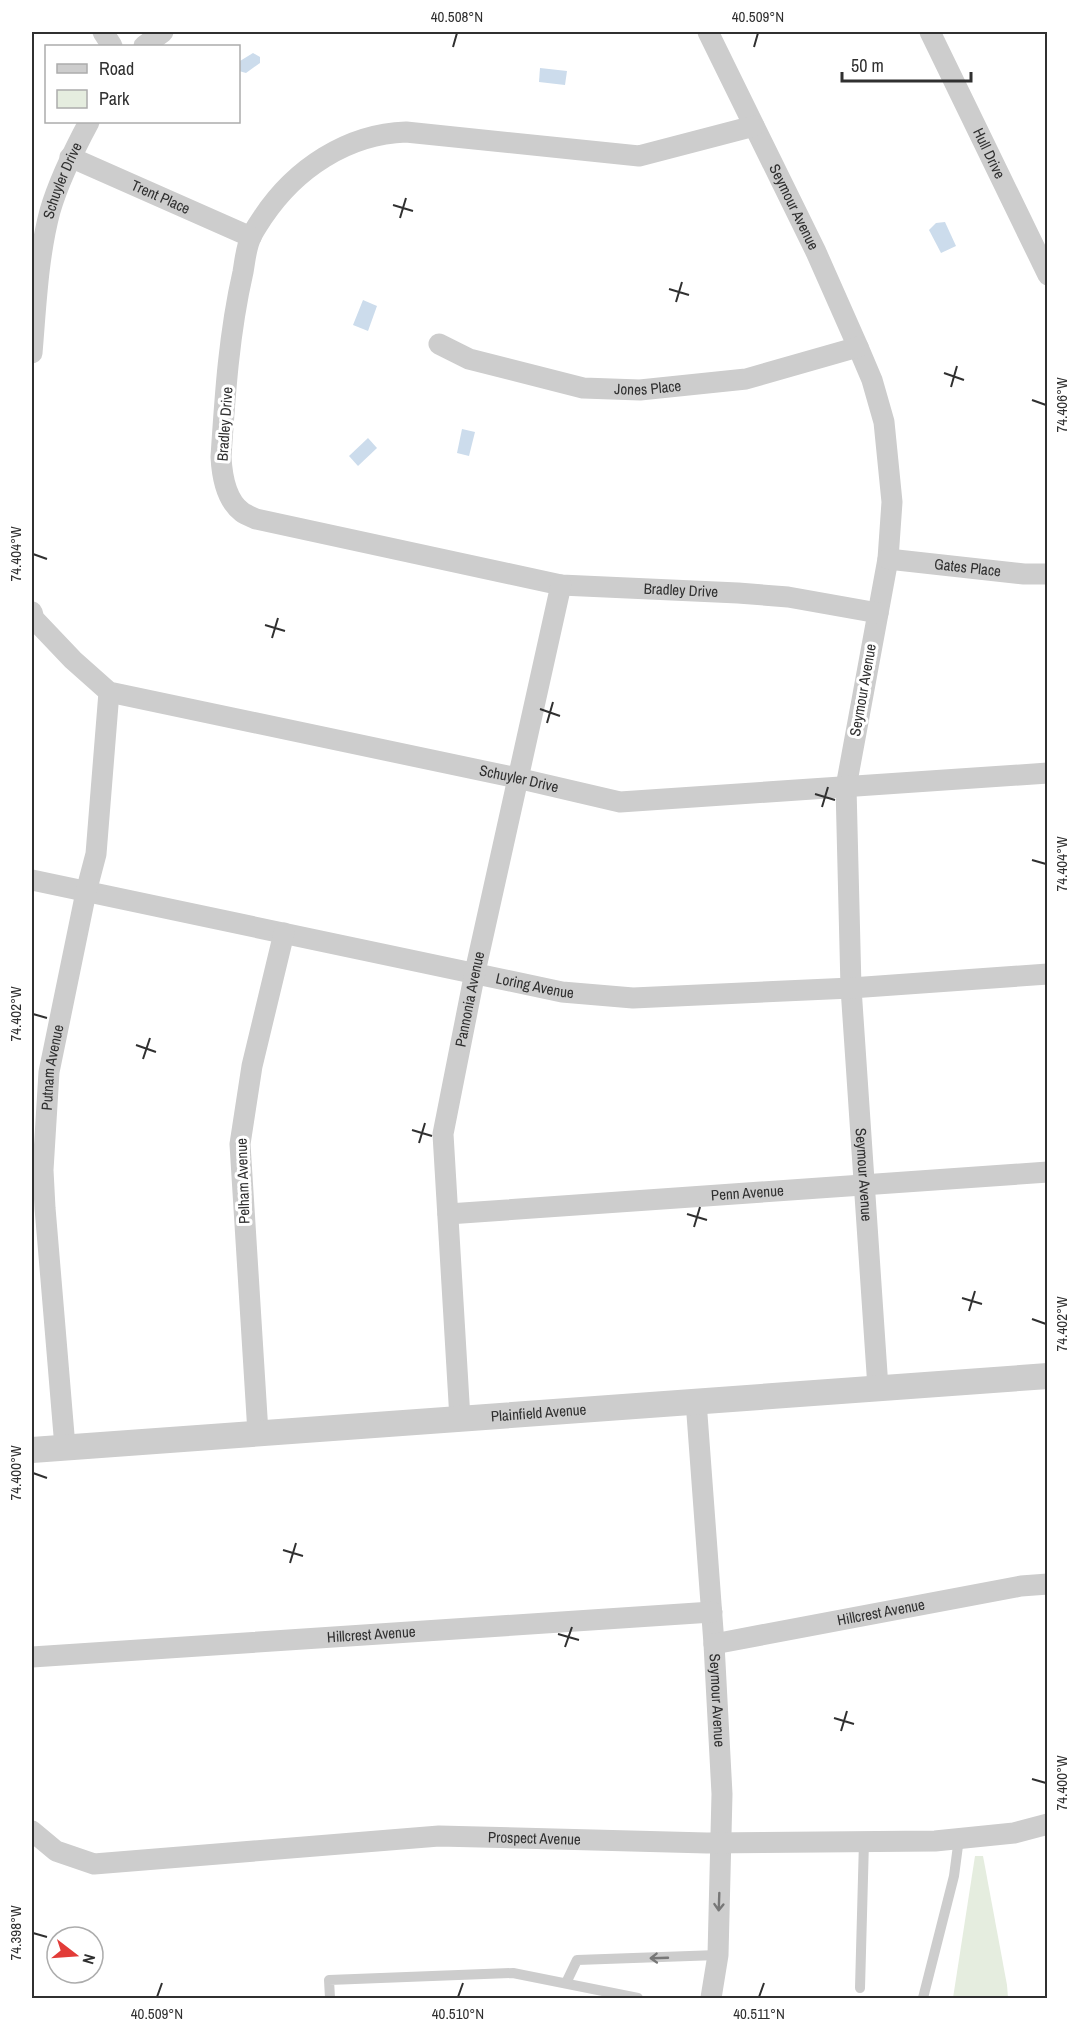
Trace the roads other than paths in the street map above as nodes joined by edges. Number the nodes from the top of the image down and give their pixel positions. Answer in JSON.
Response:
{"nodes":[{"id":1,"x":103,"y":32,"type":"edge"},
{"id":2,"x":163,"y":32,"type":"edge"},
{"id":3,"x":708,"y":32,"type":"edge"},
{"id":4,"x":930,"y":32,"type":"edge"},
{"id":5,"x":111,"y":45,"type":"edge"},
{"id":6,"x":145,"y":45,"type":"edge"},
{"id":7,"x":88,"y":123,"type":"edge"},
{"id":8,"x":754,"y":126,"type":"junction"},
{"id":9,"x":70,"y":157,"type":"junction"},
{"id":10,"x":251,"y":237,"type":"junction"},
{"id":11,"x":36,"y":269,"type":"edge"},
{"id":12,"x":1047,"y":275,"type":"edge"},
{"id":13,"x":440,"y":344,"type":"dead end"},
{"id":14,"x":858,"y":347,"type":"junction"},
{"id":15,"x":32,"y":353,"type":"edge"},
{"id":16,"x":888,"y":559,"type":"junction"},
{"id":17,"x":1047,"y":574,"type":"edge"},
{"id":18,"x":561,"y":585,"type":"junction"},
{"id":19,"x":878,"y":613,"type":"junction"},
{"id":20,"x":32,"y":617,"type":"edge"},
{"id":21,"x":109,"y":692,"type":"junction"},
{"id":22,"x":1047,"y":773,"type":"edge"},
{"id":23,"x":517,"y":778,"type":"junction"},
{"id":24,"x":846,"y":787,"type":"junction"},
{"id":25,"x":32,"y":880,"type":"edge"},
{"id":26,"x":86,"y":892,"type":"junction"},
{"id":27,"x":284,"y":933,"type":"junction"},
{"id":28,"x":475,"y":972,"type":"junction"},
{"id":29,"x":1047,"y":974,"type":"edge"},
{"id":30,"x":851,"y":988,"type":"junction"},
{"id":31,"x":38,"y":1169,"type":"edge"},
{"id":32,"x":1047,"y":1172,"type":"edge"},
{"id":33,"x":864,"y":1185,"type":"junction"},
{"id":34,"x":448,"y":1214,"type":"junction"},
{"id":35,"x":1047,"y":1376,"type":"edge"},
{"id":36,"x":878,"y":1388,"type":"junction"},
{"id":37,"x":696,"y":1401,"type":"junction"},
{"id":38,"x":460,"y":1419,"type":"junction"},
{"id":39,"x":258,"y":1433,"type":"junction"},
{"id":40,"x":65,"y":1447,"type":"junction"},
{"id":41,"x":32,"y":1450,"type":"edge"},
{"id":42,"x":1047,"y":1584,"type":"edge"},
{"id":43,"x":712,"y":1612,"type":"junction"},
{"id":44,"x":714,"y":1644,"type":"junction"},
{"id":45,"x":32,"y":1657,"type":"edge"},
{"id":46,"x":1047,"y":1824,"type":"edge"},
{"id":47,"x":32,"y":1831,"type":"edge"},
{"id":48,"x":959,"y":1838,"type":"junction"},
{"id":49,"x":864,"y":1841,"type":"junction"},
{"id":50,"x":721,"y":1843,"type":"junction"},
{"id":51,"x":718,"y":1955,"type":"junction"},
{"id":52,"x":566,"y":1983,"type":"junction"},
{"id":53,"x":860,"y":1988,"type":"dead end"},
{"id":54,"x":330,"y":1998,"type":"edge"},
{"id":55,"x":638,"y":1998,"type":"edge"},
{"id":56,"x":711,"y":1998,"type":"edge"},
{"id":57,"x":923,"y":1998,"type":"edge"}],
"edges":[{"from":1,"to":5,"type":"street"},
{"from":2,"to":6,"type":"street"},
{"from":3,"to":8,"type":"street","name":"Seymour Avenue"},
{"from":4,"to":12,"type":"street","name":"Hull Drive"},
{"from":7,"to":9,"type":"street","name":"Schuyler Drive"},
{"from":8,"to":10,"type":"street","name":"Bradley Drive"},
{"from":8,"to":14,"type":"street","name":"Seymour Avenue"},
{"from":9,"to":10,"type":"street","name":"Trent Place"},
{"from":9,"to":11,"type":"street","name":"Schuyler Drive"},
{"from":10,"to":18,"type":"street","name":"Bradley Drive"},
{"from":11,"to":15,"type":"street","name":"Schuyler Drive"},
{"from":13,"to":14,"type":"street","name":"Jones Place"},
{"from":14,"to":16,"type":"street","name":"Seymour Avenue"},
{"from":16,"to":17,"type":"street","name":"Gates Place"},
{"from":16,"to":19,"type":"street","name":"Seymour Avenue"},
{"from":18,"to":19,"type":"street","name":"Bradley Drive"},
{"from":18,"to":23,"type":"street","name":"Pannonia Avenue"},
{"from":19,"to":24,"type":"street","name":"Seymour Avenue"},
{"from":20,"to":21,"type":"street","name":"Schuyler Drive"},
{"from":21,"to":23,"type":"street","name":"Schuyler Drive"},
{"from":21,"to":26,"type":"street","name":"Putnam Avenue"},
{"from":22,"to":24,"type":"street","name":"Schuyler Drive"},
{"from":23,"to":24,"type":"street","name":"Schuyler Drive"},
{"from":23,"to":28,"type":"street","name":"Pannonia Avenue"},
{"from":24,"to":30,"type":"street","name":"Seymour Avenue"},
{"from":25,"to":26,"type":"street","name":"Loring Avenue"},
{"from":26,"to":27,"type":"street","name":"Loring Avenue"},
{"from":26,"to":31,"type":"street","name":"Putnam Avenue"},
{"from":27,"to":28,"type":"street","name":"Loring Avenue"},
{"from":27,"to":39,"type":"street","name":"Pelham Avenue"},
{"from":28,"to":30,"type":"street","name":"Loring Avenue"},
{"from":28,"to":34,"type":"street","name":"Pannonia Avenue"},
{"from":29,"to":30,"type":"street","name":"Loring Avenue"},
{"from":30,"to":33,"type":"street","name":"Seymour Avenue"},
{"from":31,"to":40,"type":"street","name":"Putnam Avenue"},
{"from":32,"to":33,"type":"street","name":"Penn Avenue"},
{"from":33,"to":34,"type":"street","name":"Penn Avenue"},
{"from":33,"to":36,"type":"street","name":"Seymour Avenue"},
{"from":34,"to":38,"type":"street","name":"Pannonia Avenue"},
{"from":35,"to":36,"type":"street","name":"Plainfield Avenue"},
{"from":36,"to":37,"type":"street","name":"Plainfield Avenue"},
{"from":37,"to":38,"type":"street","name":"Plainfield Avenue"},
{"from":37,"to":43,"type":"street","name":"Seymour Avenue"},
{"from":38,"to":39,"type":"street","name":"Plainfield Avenue"},
{"from":39,"to":40,"type":"street","name":"Plainfield Avenue"},
{"from":40,"to":41,"type":"street","name":"Plainfield Avenue"},
{"from":42,"to":44,"type":"street","name":"Hillcrest Avenue"},
{"from":43,"to":44,"type":"street","name":"Seymour Avenue"},
{"from":43,"to":45,"type":"street","name":"Hillcrest Avenue"},
{"from":44,"to":50,"type":"street","name":"Seymour Avenue"},
{"from":46,"to":48,"type":"street","name":"Prospect Avenue"},
{"from":47,"to":50,"type":"street","name":"Prospect Avenue"},
{"from":48,"to":49,"type":"street","name":"Prospect Avenue"},
{"from":48,"to":57,"type":"lane"},
{"from":49,"to":50,"type":"street","name":"Prospect Avenue"},
{"from":49,"to":53,"type":"lane"},
{"from":50,"to":51,"type":"street","name":"Seymour Avenue","one_way":true},
{"from":51,"to":52,"type":"lane","one_way":true},
{"from":51,"to":56,"type":"street","name":"Seymour Avenue"},
{"from":52,"to":54,"type":"lane"},
{"from":52,"to":55,"type":"lane"}]}
